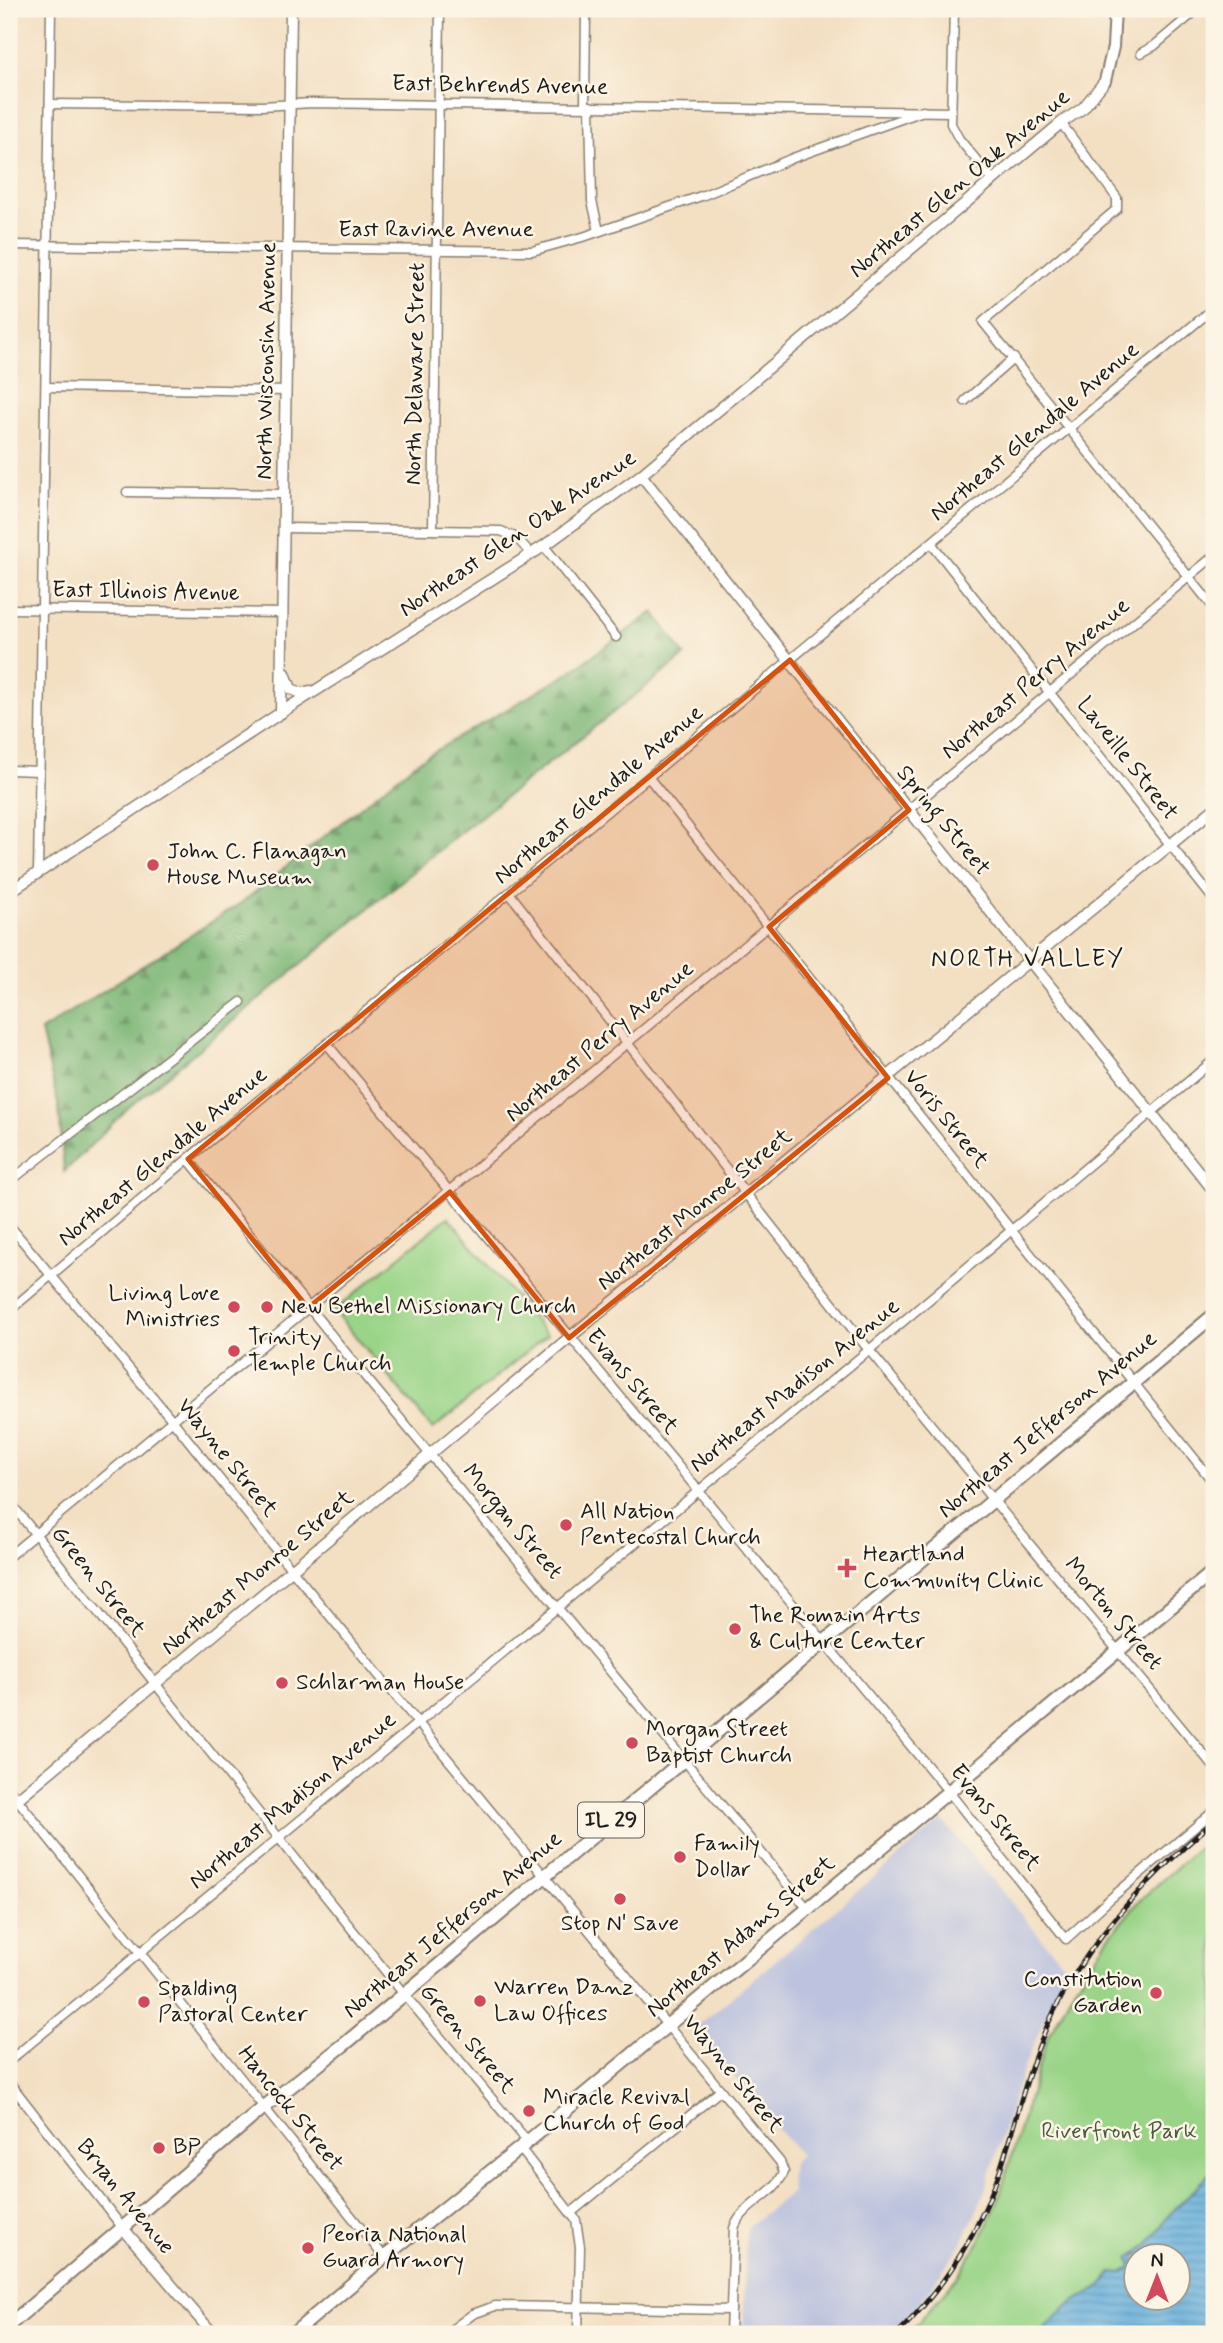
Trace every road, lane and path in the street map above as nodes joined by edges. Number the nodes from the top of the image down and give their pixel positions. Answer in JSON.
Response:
{"nodes":[{"id":1,"x":51,"y":9,"type":"edge"},
{"id":2,"x":291,"y":9,"type":"edge"},
{"id":3,"x":440,"y":9,"type":"edge"},
{"id":4,"x":586,"y":9,"type":"edge"},
{"id":5,"x":954,"y":9,"type":"edge"},
{"id":6,"x":1115,"y":9,"type":"edge"},
{"id":7,"x":1198,"y":9,"type":"edge"},
{"id":8,"x":1141,"y":53,"type":"dead end"},
{"id":9,"x":1105,"y":81,"type":"joint"},
{"id":10,"x":290,"y":103,"type":"junction"},
{"id":11,"x":50,"y":104,"type":"junction"},
{"id":12,"x":439,"y":104,"type":"junction"},
{"id":13,"x":588,"y":106,"type":"junction"},
{"id":14,"x":923,"y":111,"type":"junction"},
{"id":15,"x":951,"y":112,"type":"junction"},
{"id":16,"x":1061,"y":123,"type":"junction"},
{"id":17,"x":993,"y":180,"type":"junction"},
{"id":18,"x":599,"y":232,"type":"junction"},
{"id":19,"x":9,"y":245,"type":"edge"},
{"id":20,"x":48,"y":246,"type":"junction"},
{"id":21,"x":288,"y":249,"type":"junction"},
{"id":22,"x":437,"y":251,"type":"junction"},
{"id":23,"x":1213,"y":312,"type":"edge"},
{"id":24,"x":1014,"y":358,"type":"junction"},
{"id":25,"x":46,"y":387,"type":"junction"},
{"id":26,"x":286,"y":391,"type":"junction"},
{"id":27,"x":965,"y":401,"type":"dead end"},
{"id":28,"x":1071,"y":428,"type":"junction"},
{"id":29,"x":641,"y":475,"type":"junction"},
{"id":30,"x":127,"y":492,"type":"dead end"},
{"id":31,"x":285,"y":494,"type":"junction"},
{"id":32,"x":284,"y":528,"type":"junction"},
{"id":33,"x":433,"y":530,"type":"junction"},
{"id":34,"x":931,"y":543,"type":"junction"},
{"id":35,"x":544,"y":546,"type":"junction"},
{"id":36,"x":531,"y":554,"type":"junction"},
{"id":37,"x":1214,"y":556,"type":"edge"},
{"id":38,"x":1189,"y":576,"type":"junction"},
{"id":39,"x":1214,"y":608,"type":"edge"},
{"id":40,"x":9,"y":609,"type":"edge"},
{"id":41,"x":42,"y":609,"type":"junction"},
{"id":42,"x":282,"y":613,"type":"junction"},
{"id":43,"x":616,"y":637,"type":"dead end"},
{"id":44,"x":282,"y":648,"type":"junction"},
{"id":45,"x":790,"y":660,"type":"junction"},
{"id":46,"x":323,"y":685,"type":"junction"},
{"id":47,"x":1050,"y":693,"type":"junction"},
{"id":48,"x":281,"y":713,"type":"junction"},
{"id":49,"x":9,"y":770,"type":"edge"},
{"id":50,"x":39,"y":771,"type":"junction"},
{"id":51,"x":649,"y":778,"type":"junction"},
{"id":52,"x":1214,"y":809,"type":"edge"},
{"id":53,"x":909,"y":810,"type":"junction"},
{"id":54,"x":1170,"y":846,"type":"junction"},
{"id":55,"x":38,"y":873,"type":"junction"},
{"id":56,"x":10,"y":891,"type":"edge"},
{"id":57,"x":510,"y":894,"type":"junction"},
{"id":58,"x":1214,"y":900,"type":"edge"},
{"id":59,"x":769,"y":927,"type":"junction"},
{"id":60,"x":1031,"y":961,"type":"junction"},
{"id":61,"x":241,"y":1002,"type":"dead end"},
{"id":62,"x":628,"y":1042,"type":"junction"},
{"id":63,"x":327,"y":1044,"type":"junction"},
{"id":64,"x":1214,"y":1060,"type":"edge"},
{"id":65,"x":888,"y":1077,"type":"junction"},
{"id":66,"x":1151,"y":1112,"type":"junction"},
{"id":67,"x":188,"y":1159,"type":"junction"},
{"id":68,"x":9,"y":1182,"type":"edge"},
{"id":69,"x":1214,"y":1191,"type":"edge"},
{"id":70,"x":450,"y":1192,"type":"junction"},
{"id":71,"x":745,"y":1193,"type":"junction"},
{"id":72,"x":9,"y":1225,"type":"edge"},
{"id":73,"x":1012,"y":1230,"type":"junction"},
{"id":74,"x":51,"y":1275,"type":"junction"},
{"id":75,"x":309,"y":1308,"type":"junction"},
{"id":76,"x":9,"y":1311,"type":"edge"},
{"id":77,"x":1214,"y":1315,"type":"edge"},
{"id":78,"x":569,"y":1338,"type":"junction"},
{"id":79,"x":869,"y":1350,"type":"junction"},
{"id":80,"x":1134,"y":1382,"type":"junction"},
{"id":81,"x":173,"y":1421,"type":"junction"},
{"id":82,"x":429,"y":1454,"type":"junction"},
{"id":83,"x":1214,"y":1483,"type":"edge"},
{"id":84,"x":698,"y":1490,"type":"junction"},
{"id":85,"x":993,"y":1499,"type":"junction"},
{"id":86,"x":9,"y":1501,"type":"edge"},
{"id":87,"x":35,"y":1534,"type":"junction"},
{"id":88,"x":9,"y":1556,"type":"edge"},
{"id":89,"x":292,"y":1570,"type":"junction"},
{"id":90,"x":1214,"y":1571,"type":"edge"},
{"id":91,"x":558,"y":1607,"type":"junction"},
{"id":92,"x":823,"y":1641,"type":"junction"},
{"id":93,"x":1118,"y":1651,"type":"junction"},
{"id":94,"x":155,"y":1684,"type":"junction"},
{"id":95,"x":418,"y":1722,"type":"junction"},
{"id":96,"x":684,"y":1758,"type":"junction"},
{"id":97,"x":1214,"y":1767,"type":"edge"},
{"id":98,"x":9,"y":1789,"type":"edge"},
{"id":99,"x":949,"y":1792,"type":"junction"},
{"id":100,"x":13,"y":1802,"type":"edge"},
{"id":101,"x":1214,"y":1811,"type":"edge"},
{"id":102,"x":278,"y":1838,"type":"junction"},
{"id":103,"x":544,"y":1877,"type":"junction"},
{"id":104,"x":808,"y":1909,"type":"junction"},
{"id":105,"x":140,"y":1953,"type":"junction"},
{"id":106,"x":404,"y":1993,"type":"junction"},
{"id":107,"x":668,"y":2025,"type":"junction"},
{"id":108,"x":9,"y":2061,"type":"edge"},
{"id":109,"x":9,"y":2082,"type":"edge"},
{"id":110,"x":721,"y":2090,"type":"junction"},
{"id":111,"x":263,"y":2108,"type":"junction"},
{"id":112,"x":524,"y":2145,"type":"junction"},
{"id":113,"x":572,"y":2212,"type":"junction"},
{"id":114,"x":122,"y":2227,"type":"junction"},
{"id":115,"x":384,"y":2257,"type":"junction"},
{"id":116,"x":579,"y":2308,"type":"junction"},
{"id":117,"x":731,"y":2311,"type":"junction"},
{"id":118,"x":9,"y":2325,"type":"edge"},
{"id":119,"x":297,"y":2332,"type":"edge"},
{"id":120,"x":213,"y":2334,"type":"edge"},
{"id":121,"x":446,"y":2334,"type":"edge"},
{"id":122,"x":578,"y":2334,"type":"edge"},
{"id":123,"x":730,"y":2334,"type":"edge"}],
"edges":[{"from":1,"to":11,"type":"street"},
{"from":2,"to":10,"type":"street","name":"North Wisconsin Avenue"},
{"from":3,"to":12,"type":"street","name":"North Delaware Street"},
{"from":4,"to":13,"type":"street"},
{"from":5,"to":15,"type":"street"},
{"from":6,"to":9,"type":"main road"},
{"from":7,"to":8,"type":"street"},
{"from":9,"to":16,"type":"street","name":"Northeast Glen Oak Avenue"},
{"from":10,"to":11,"type":"street","name":"East Behrends Avenue"},
{"from":10,"to":12,"type":"street","name":"East Behrends Avenue"},
{"from":10,"to":21,"type":"street","name":"North Wisconsin Avenue"},
{"from":11,"to":20,"type":"street"},
{"from":12,"to":13,"type":"street","name":"East Behrends Avenue"},
{"from":12,"to":22,"type":"street","name":"North Delaware Street"},
{"from":13,"to":14,"type":"street","name":"East Behrends Avenue"},
{"from":13,"to":18,"type":"street"},
{"from":14,"to":15,"type":"street","name":"East Behrends Avenue"},
{"from":14,"to":18,"type":"street","name":"East Ravine Avenue"},
{"from":15,"to":17,"type":"street"},
{"from":16,"to":17,"type":"street","name":"Northeast Glen Oak Avenue"},
{"from":16,"to":24,"type":"street"},
{"from":17,"to":29,"type":"street","name":"Northeast Glen Oak Avenue"},
{"from":18,"to":22,"type":"street","name":"East Ravine Avenue"},
{"from":19,"to":20,"type":"street","name":"East Ravine Avenue"},
{"from":20,"to":21,"type":"street","name":"East Ravine Avenue"},
{"from":20,"to":25,"type":"street"},
{"from":21,"to":22,"type":"street","name":"East Ravine Avenue"},
{"from":21,"to":26,"type":"street","name":"North Wisconsin Avenue"},
{"from":22,"to":33,"type":"street","name":"North Delaware Street"},
{"from":23,"to":28,"type":"street","name":"Northeast Glendale Avenue"},
{"from":24,"to":27,"type":"street"},
{"from":24,"to":28,"type":"street"},
{"from":25,"to":26,"type":"street"},
{"from":25,"to":41,"type":"street"},
{"from":26,"to":31,"type":"street","name":"North Wisconsin Avenue"},
{"from":28,"to":34,"type":"street","name":"Northeast Glendale Avenue"},
{"from":28,"to":38,"type":"street"},
{"from":29,"to":35,"type":"street","name":"Northeast Glen Oak Avenue"},
{"from":29,"to":45,"type":"street","name":"Spring Street"},
{"from":30,"to":31,"type":"street"},
{"from":31,"to":32,"type":"street","name":"North Wisconsin Avenue"},
{"from":32,"to":33,"type":"street"},
{"from":32,"to":42,"type":"street","name":"North Wisconsin Avenue"},
{"from":33,"to":36,"type":"street"},
{"from":34,"to":45,"type":"street","name":"Northeast Glendale Avenue"},
{"from":34,"to":47,"type":"street","name":"Laveille Street"},
{"from":35,"to":36,"type":"street","name":"Northeast Glen Oak Avenue"},
{"from":35,"to":43,"type":"street"},
{"from":36,"to":46,"type":"street","name":"Northeast Glen Oak Avenue"},
{"from":37,"to":38,"type":"street","name":"Northeast Perry Avenue"},
{"from":38,"to":39,"type":"street"},
{"from":38,"to":47,"type":"street","name":"Northeast Perry Avenue"},
{"from":40,"to":41,"type":"street","name":"East Illinois Avenue"},
{"from":41,"to":42,"type":"street","name":"East Illinois Avenue"},
{"from":41,"to":50,"type":"street"},
{"from":42,"to":44,"type":"street","name":"North Wisconsin Avenue"},
{"from":44,"to":46,"type":"street"},
{"from":44,"to":48,"type":"street","name":"North Wisconsin Avenue"},
{"from":45,"to":51,"type":"street","name":"Northeast Glendale Avenue"},
{"from":45,"to":53,"type":"street","name":"Spring Street"},
{"from":46,"to":48,"type":"street","name":"Northeast Glen Oak Avenue"},
{"from":47,"to":53,"type":"street","name":"Northeast Perry Avenue"},
{"from":47,"to":54,"type":"street","name":"Laveille Street"},
{"from":48,"to":55,"type":"street","name":"Northeast Glen Oak Avenue"},
{"from":49,"to":50,"type":"street"},
{"from":50,"to":55,"type":"street"},
{"from":51,"to":57,"type":"street","name":"Northeast Glendale Avenue"},
{"from":51,"to":59,"type":"street","name":"Voris Street"},
{"from":52,"to":54,"type":"street","name":"Northeast Monroe Street"},
{"from":53,"to":59,"type":"street","name":"Northeast Perry Avenue"},
{"from":53,"to":60,"type":"street","name":"Spring Street"},
{"from":54,"to":58,"type":"street","name":"Laveille Street"},
{"from":54,"to":60,"type":"street","name":"Northeast Monroe Street"},
{"from":55,"to":56,"type":"street","name":"Northeast Glen Oak Avenue"},
{"from":57,"to":62,"type":"street","name":"Morton Street"},
{"from":57,"to":63,"type":"street","name":"Northeast Glendale Avenue"},
{"from":59,"to":62,"type":"street","name":"Northeast Perry Avenue"},
{"from":59,"to":65,"type":"street","name":"Voris Street"},
{"from":60,"to":65,"type":"street","name":"Northeast Monroe Street"},
{"from":60,"to":66,"type":"street","name":"Spring Street"},
{"from":61,"to":68,"type":"street"},
{"from":62,"to":70,"type":"street","name":"Northeast Perry Avenue"},
{"from":62,"to":71,"type":"street","name":"Morton Street"},
{"from":63,"to":67,"type":"street","name":"Northeast Glendale Avenue"},
{"from":63,"to":70,"type":"street","name":"Evans Street"},
{"from":64,"to":66,"type":"street","name":"Northeast Madison Avenue"},
{"from":65,"to":71,"type":"street","name":"Northeast Monroe Street"},
{"from":65,"to":73,"type":"street","name":"Voris Street"},
{"from":66,"to":69,"type":"street","name":"Spring Street"},
{"from":66,"to":73,"type":"street","name":"Northeast Madison Avenue"},
{"from":67,"to":74,"type":"street","name":"Northeast Glendale Avenue"},
{"from":67,"to":75,"type":"street","name":"Morgan Street"},
{"from":70,"to":75,"type":"street","name":"Northeast Perry Avenue"},
{"from":70,"to":78,"type":"street","name":"Evans Street"},
{"from":71,"to":78,"type":"street","name":"Northeast Monroe Street"},
{"from":71,"to":79,"type":"street","name":"Morton Street"},
{"from":72,"to":74,"type":"street","name":"Wayne Street"},
{"from":73,"to":79,"type":"street","name":"Northeast Madison Avenue"},
{"from":73,"to":80,"type":"street","name":"Voris Street"},
{"from":74,"to":76,"type":"street","name":"Northeast Glendale Avenue"},
{"from":74,"to":81,"type":"street","name":"Wayne Street"},
{"from":75,"to":81,"type":"street","name":"Northeast Perry Avenue"},
{"from":75,"to":82,"type":"street","name":"Morgan Street"},
{"from":77,"to":80,"type":"main road","name":"Northeast Jefferson Avenue","number":"IL 29"},
{"from":78,"to":82,"type":"street","name":"Northeast Monroe Street"},
{"from":78,"to":84,"type":"street","name":"Evans Street"},
{"from":79,"to":84,"type":"street","name":"Northeast Madison Avenue"},
{"from":79,"to":85,"type":"street","name":"Morton Street"},
{"from":80,"to":83,"type":"street","name":"Voris Street"},
{"from":80,"to":85,"type":"main road","name":"Northeast Jefferson Avenue","number":"IL 29"},
{"from":81,"to":87,"type":"street","name":"Northeast Perry Avenue"},
{"from":81,"to":89,"type":"street","name":"Wayne Street"},
{"from":82,"to":89,"type":"street","name":"Northeast Monroe Street"},
{"from":82,"to":91,"type":"street","name":"Morgan Street"},
{"from":84,"to":91,"type":"street","name":"Northeast Madison Avenue"},
{"from":84,"to":92,"type":"street","name":"Evans Street"},
{"from":85,"to":92,"type":"main road","name":"Northeast Jefferson Avenue","number":"IL 29"},
{"from":85,"to":93,"type":"street","name":"Morton Street"},
{"from":86,"to":87,"type":"street","name":"Green Street"},
{"from":87,"to":88,"type":"street","name":"Northeast Perry Avenue"},
{"from":87,"to":94,"type":"street","name":"Green Street"},
{"from":89,"to":94,"type":"street","name":"Northeast Monroe Street"},
{"from":89,"to":95,"type":"street","name":"Wayne Street"},
{"from":90,"to":93,"type":"main road","name":"Northeast Adams Street"},
{"from":91,"to":95,"type":"street","name":"Northeast Madison Avenue"},
{"from":91,"to":96,"type":"street","name":"Morgan Street"},
{"from":92,"to":96,"type":"main road","name":"Northeast Jefferson Avenue","number":"IL 29"},
{"from":92,"to":99,"type":"street","name":"Evans Street"},
{"from":93,"to":97,"type":"street","name":"Morton Street"},
{"from":93,"to":99,"type":"main road","name":"Northeast Adams Street"},
{"from":94,"to":100,"type":"street","name":"Northeast Monroe Street"},
{"from":94,"to":102,"type":"street","name":"Green Street"},
{"from":95,"to":102,"type":"street","name":"Northeast Madison Avenue"},
{"from":95,"to":103,"type":"street","name":"Wayne Street"},
{"from":96,"to":103,"type":"main road","name":"Northeast Jefferson Avenue","number":"IL 29"},
{"from":96,"to":104,"type":"street","name":"Morgan Street"},
{"from":98,"to":100,"type":"street","name":"Hancock Street"},
{"from":99,"to":101,"type":"street","name":"Evans Street"},
{"from":99,"to":104,"type":"main road","name":"Northeast Adams Street"},
{"from":100,"to":105,"type":"street","name":"Hancock Street"},
{"from":102,"to":105,"type":"street","name":"Northeast Madison Avenue"},
{"from":102,"to":106,"type":"street","name":"Green Street"},
{"from":103,"to":106,"type":"main road","name":"Northeast Jefferson Avenue","number":"IL 29"},
{"from":103,"to":107,"type":"street","name":"Wayne Street"},
{"from":104,"to":107,"type":"main road","name":"Northeast Adams Street"},
{"from":105,"to":108,"type":"street","name":"Northeast Madison Avenue"},
{"from":105,"to":111,"type":"street","name":"Hancock Street"},
{"from":106,"to":111,"type":"main road","name":"Northeast Jefferson Avenue","number":"IL 29"},
{"from":106,"to":112,"type":"street","name":"Green Street"},
{"from":107,"to":110,"type":"street","name":"Wayne Street"},
{"from":107,"to":112,"type":"main road","name":"Northeast Adams Street"},
{"from":109,"to":114,"type":"street","name":"Bryan Avenue"},
{"from":110,"to":113,"type":"street"},
{"from":110,"to":117,"type":"street","name":"Wayne Street"},
{"from":111,"to":114,"type":"main road","name":"Northeast Jefferson Avenue","number":"IL 29"},
{"from":111,"to":115,"type":"street","name":"Hancock Street"},
{"from":112,"to":113,"type":"street","name":"Green Street"},
{"from":112,"to":115,"type":"main road","name":"Northeast Adams Street"},
{"from":113,"to":116,"type":"street","name":"Green Street"},
{"from":114,"to":118,"type":"main road","name":"Northeast Jefferson Avenue","number":"IL 29"},
{"from":114,"to":120,"type":"street","name":"Bryan Avenue"},
{"from":115,"to":119,"type":"main road","name":"Northeast Adams Street"},
{"from":116,"to":117,"type":"street"},
{"from":116,"to":121,"type":"street"},
{"from":116,"to":122,"type":"street","name":"Green Street"},
{"from":117,"to":123,"type":"street"}]}
